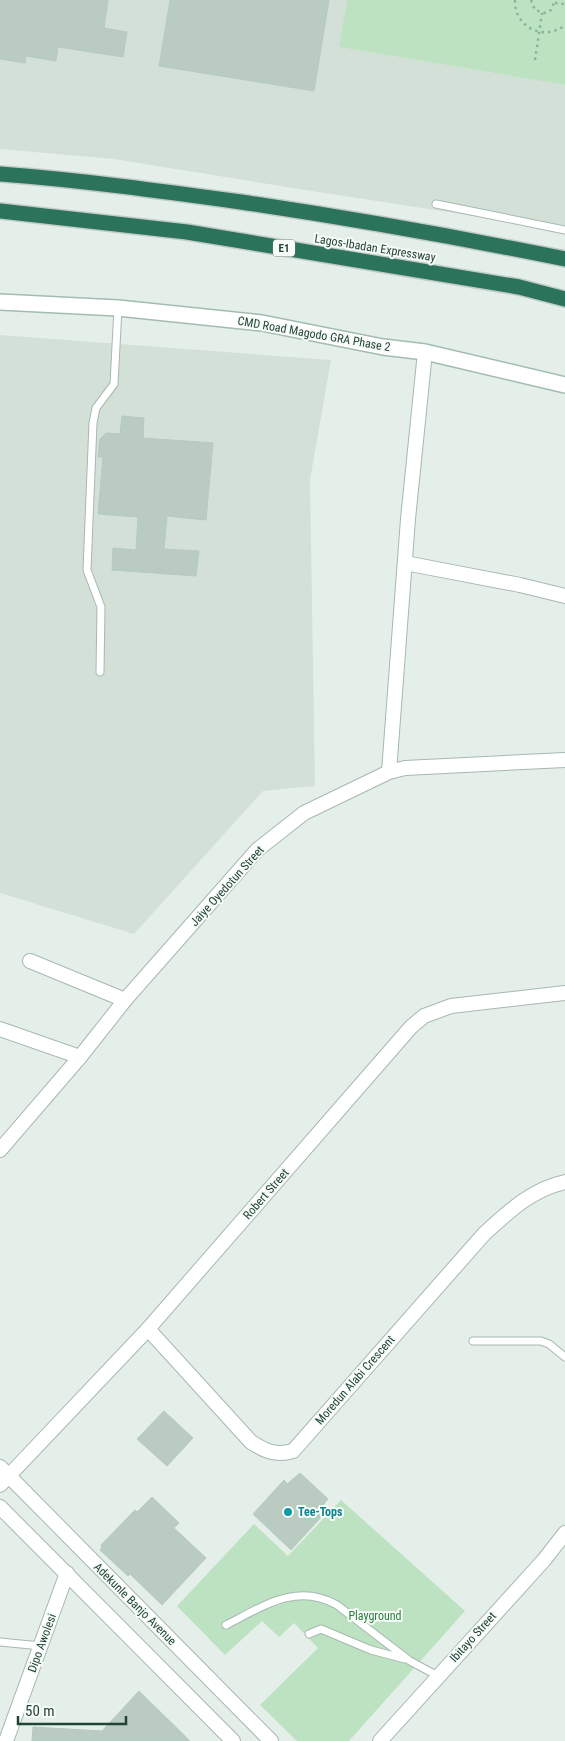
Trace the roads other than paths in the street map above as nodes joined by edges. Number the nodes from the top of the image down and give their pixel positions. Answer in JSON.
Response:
{"nodes":[{"id":1,"x":0,"y":174,"type":"edge"},
{"id":2,"x":436,"y":204,"type":"dead end"},
{"id":3,"x":0,"y":211,"type":"edge"},
{"id":4,"x":565,"y":230,"type":"edge"},
{"id":5,"x":565,"y":259,"type":"edge"},
{"id":6,"x":565,"y":299,"type":"edge"},
{"id":7,"x":0,"y":302,"type":"edge"},
{"id":8,"x":118,"y":308,"type":"junction"},
{"id":9,"x":425,"y":352,"type":"junction"},
{"id":10,"x":565,"y":385,"type":"edge"},
{"id":11,"x":405,"y":563,"type":"junction"},
{"id":12,"x":565,"y":596,"type":"edge"},
{"id":13,"x":100,"y":672,"type":"dead end"},
{"id":14,"x":565,"y":760,"type":"edge"},
{"id":15,"x":389,"y":772,"type":"junction"},
{"id":16,"x":30,"y":961,"type":"dead end"},
{"id":17,"x":565,"y":993,"type":"edge"},
{"id":18,"x":125,"y":1000,"type":"junction"},
{"id":19,"x":0,"y":1029,"type":"edge"},
{"id":20,"x":80,"y":1057,"type":"junction"},
{"id":21,"x":0,"y":1150,"type":"edge"},
{"id":22,"x":565,"y":1182,"type":"edge"},
{"id":23,"x":148,"y":1329,"type":"junction"},
{"id":24,"x":473,"y":1341,"type":"dead end"},
{"id":25,"x":565,"y":1357,"type":"edge"},
{"id":26,"x":3,"y":1476,"type":"edge"},
{"id":27,"x":0,"y":1507,"type":"edge"},
{"id":28,"x":565,"y":1533,"type":"edge"},
{"id":29,"x":67,"y":1574,"type":"junction"},
{"id":30,"x":226,"y":1625,"type":"dead end"},
{"id":31,"x":309,"y":1634,"type":"dead end"},
{"id":32,"x":0,"y":1642,"type":"edge"},
{"id":33,"x":41,"y":1646,"type":"junction"},
{"id":34,"x":410,"y":1661,"type":"junction"},
{"id":35,"x":438,"y":1676,"type":"junction"},
{"id":36,"x":6,"y":1741,"type":"edge"},
{"id":37,"x":233,"y":1741,"type":"edge"},
{"id":38,"x":271,"y":1741,"type":"edge"},
{"id":39,"x":380,"y":1741,"type":"edge"}],
"edges":[{"from":1,"to":5,"type":"highway","name":"Lagos-Ibadan Expressway"},
{"from":2,"to":4,"type":"lane"},
{"from":3,"to":6,"type":"highway","name":"Lagos-Ibadan Expressway","number":"E1"},
{"from":7,"to":8,"type":"street","name":"CMD Road Magodo GRA Phase 2"},
{"from":8,"to":9,"type":"street","name":"CMD Road Magodo GRA Phase 2"},
{"from":8,"to":13,"type":"lane"},
{"from":9,"to":10,"type":"street","name":"CMD Road Magodo GRA Phase 2"},
{"from":9,"to":11,"type":"street"},
{"from":11,"to":12,"type":"street"},
{"from":11,"to":15,"type":"street"},
{"from":14,"to":15,"type":"street","name":"Jaiye Oyedotun Street"},
{"from":15,"to":18,"type":"street","name":"Jaiye Oyedotun Street"},
{"from":16,"to":18,"type":"street"},
{"from":17,"to":23,"type":"street","name":"Robert Street"},
{"from":18,"to":20,"type":"street","name":"Jaiye Oyedotun Street"},
{"from":19,"to":20,"type":"street"},
{"from":20,"to":21,"type":"street","name":"Jaiye Oyedotun Street"},
{"from":22,"to":23,"type":"street","name":"Moredun Alabi Crescent"},
{"from":23,"to":26,"type":"street","name":"Robert Street"},
{"from":24,"to":25,"type":"lane"},
{"from":26,"to":38,"type":"street","name":"Adekunle Banjo Avenue"},
{"from":27,"to":29,"type":"street"},
{"from":28,"to":35,"type":"street","name":"Ibitayo Street"},
{"from":29,"to":33,"type":"street","name":"Dipo Awolesi"},
{"from":29,"to":37,"type":"street"},
{"from":30,"to":34,"type":"lane"},
{"from":31,"to":34,"type":"lane"},
{"from":32,"to":33,"type":"lane"},
{"from":33,"to":36,"type":"street","name":"Dipo Awolesi"},
{"from":34,"to":35,"type":"lane"},
{"from":35,"to":39,"type":"street","name":"Ibitayo Street"}]}
